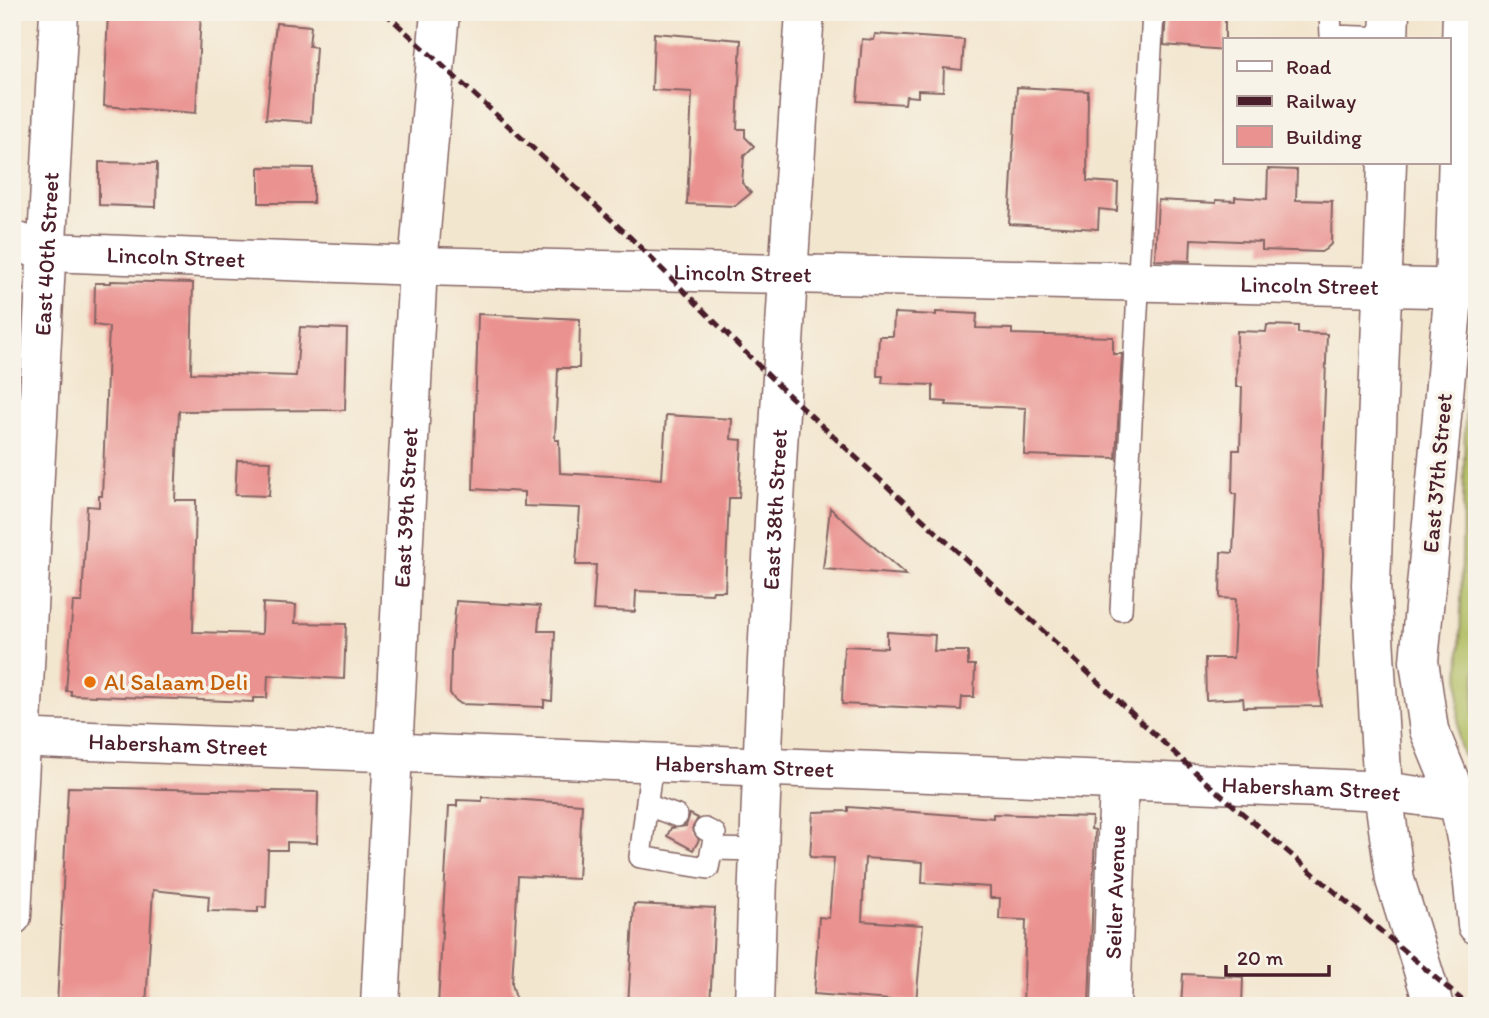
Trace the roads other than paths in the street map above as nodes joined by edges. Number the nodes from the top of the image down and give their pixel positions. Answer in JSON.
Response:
{"nodes":[{"id":1,"x":58,"y":12,"type":"edge"},
{"id":2,"x":440,"y":12,"type":"edge"},
{"id":3,"x":805,"y":12,"type":"edge"},
{"id":4,"x":1153,"y":12,"type":"edge"},
{"id":5,"x":1331,"y":12,"type":"edge"},
{"id":6,"x":1462,"y":12,"type":"edge"},
{"id":7,"x":1390,"y":30,"type":"edge"},
{"id":8,"x":1387,"y":164,"type":"edge"},
{"id":9,"x":30,"y":246,"type":"edge"},
{"id":10,"x":418,"y":266,"type":"junction"},
{"id":11,"x":787,"y":274,"type":"junction"},
{"id":12,"x":1141,"y":281,"type":"junction"},
{"id":13,"x":1384,"y":286,"type":"junction"},
{"id":14,"x":1466,"y":289,"type":"edge"},
{"id":15,"x":1121,"y":610,"type":"dead end"},
{"id":16,"x":16,"y":738,"type":"edge"},
{"id":17,"x":391,"y":752,"type":"junction"},
{"id":18,"x":652,"y":762,"type":"junction"},
{"id":19,"x":760,"y":766,"type":"junction"},
{"id":20,"x":1119,"y":780,"type":"junction"},
{"id":21,"x":1382,"y":791,"type":"junction"},
{"id":22,"x":1468,"y":804,"type":"edge"},
{"id":23,"x":647,"y":805,"type":"junction"},
{"id":24,"x":677,"y":816,"type":"dead end"},
{"id":25,"x":758,"y":850,"type":"junction"},
{"id":26,"x":12,"y":916,"type":"edge"},
{"id":27,"x":1476,"y":916,"type":"edge"},
{"id":28,"x":1477,"y":925,"type":"edge"},
{"id":29,"x":380,"y":1006,"type":"edge"},
{"id":30,"x":754,"y":1006,"type":"edge"},
{"id":31,"x":1111,"y":1006,"type":"edge"},
{"id":32,"x":1434,"y":1006,"type":"edge"}],
"edges":[{"from":1,"to":9,"type":"street","name":"East 40th Street"},
{"from":2,"to":10,"type":"street","name":"East 39th Street"},
{"from":3,"to":11,"type":"street","name":"East 38th Street"},
{"from":4,"to":12,"type":"lane"},
{"from":5,"to":7,"type":"lane"},
{"from":6,"to":14,"type":"street","name":"East 37th Street"},
{"from":8,"to":13,"type":"street"},
{"from":9,"to":10,"type":"street","name":"Lincoln Street"},
{"from":9,"to":16,"type":"street","name":"East 40th Street"},
{"from":10,"to":11,"type":"street","name":"Lincoln Street"},
{"from":10,"to":17,"type":"street","name":"East 39th Street"},
{"from":11,"to":12,"type":"street","name":"Lincoln Street"},
{"from":11,"to":19,"type":"street","name":"East 38th Street"},
{"from":12,"to":13,"type":"street","name":"Lincoln Street"},
{"from":12,"to":15,"type":"lane"},
{"from":13,"to":14,"type":"street","name":"Lincoln Street"},
{"from":13,"to":21,"type":"street"},
{"from":14,"to":22,"type":"street","name":"East 37th Street"},
{"from":16,"to":17,"type":"street","name":"Habersham Street"},
{"from":16,"to":26,"type":"street","name":"East 40th Street"},
{"from":17,"to":18,"type":"street","name":"Habersham Street"},
{"from":17,"to":29,"type":"street","name":"East 39th Street"},
{"from":18,"to":19,"type":"street","name":"Habersham Street"},
{"from":18,"to":23,"type":"lane"},
{"from":19,"to":20,"type":"street","name":"Habersham Street"},
{"from":19,"to":25,"type":"street","name":"East 38th Street"},
{"from":20,"to":21,"type":"street","name":"Habersham Street"},
{"from":20,"to":31,"type":"street","name":"Seiler Avenue"},
{"from":21,"to":22,"type":"street","name":"Habersham Street"},
{"from":21,"to":32,"type":"street"},
{"from":22,"to":27,"type":"street","name":"East 37th Street"},
{"from":23,"to":24,"type":"lane"},
{"from":23,"to":25,"type":"lane"},
{"from":25,"to":30,"type":"street","name":"East 38th Street"},
{"from":27,"to":28,"type":"street","name":"East 37th Street"}]}
